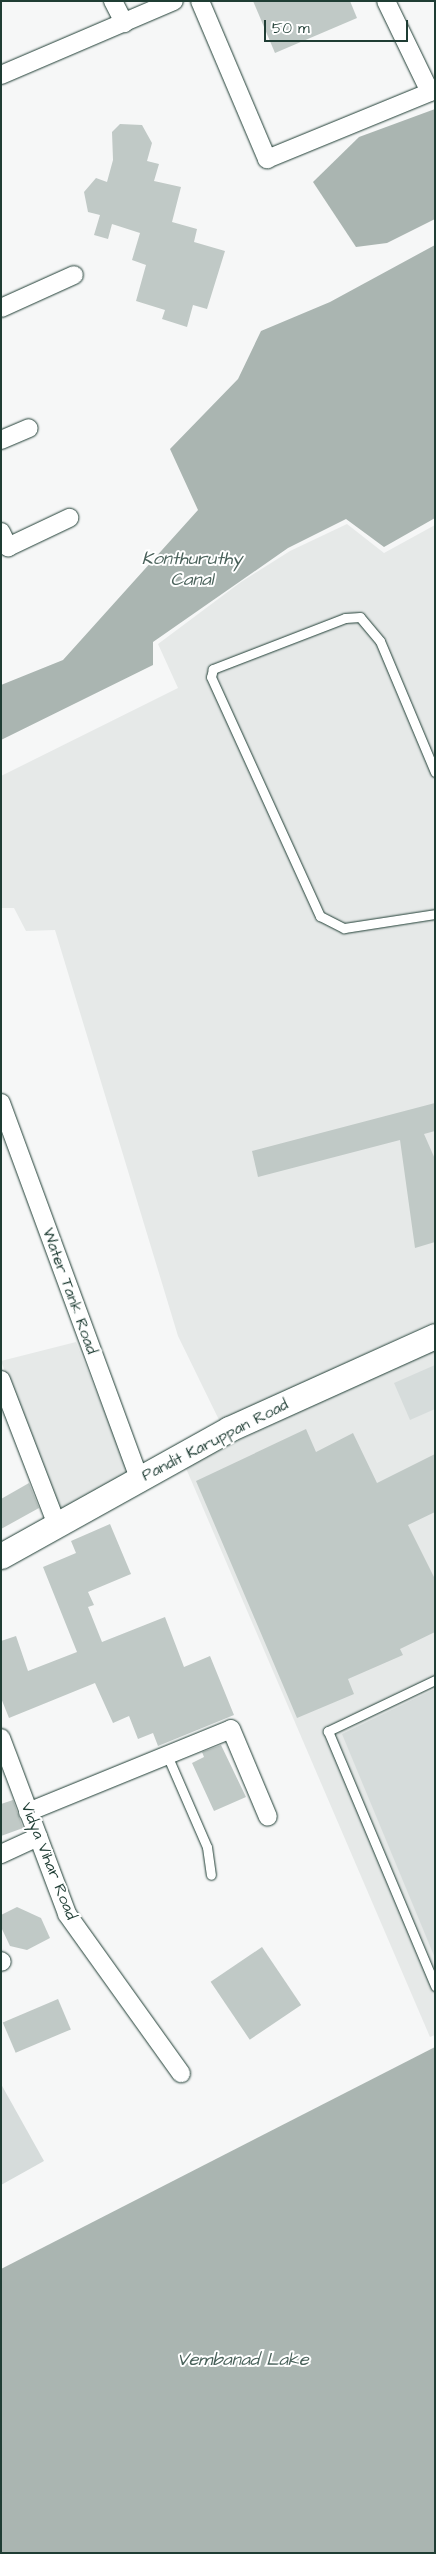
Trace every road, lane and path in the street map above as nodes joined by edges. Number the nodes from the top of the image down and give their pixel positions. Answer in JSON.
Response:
{"nodes":[{"id":1,"x":113,"y":1,"type":"edge"},
{"id":2,"x":174,"y":1,"type":"edge"},
{"id":3,"x":200,"y":1,"type":"edge"},
{"id":4,"x":386,"y":1,"type":"edge"},
{"id":5,"x":124,"y":23,"type":"junction"},
{"id":6,"x":1,"y":75,"type":"edge"},
{"id":7,"x":74,"y":275,"type":"dead end"},
{"id":8,"x":1,"y":308,"type":"edge"},
{"id":9,"x":29,"y":428,"type":"dead end"},
{"id":10,"x":1,"y":440,"type":"edge"},
{"id":11,"x":69,"y":518,"type":"dead end"},
{"id":12,"x":1,"y":532,"type":"edge"},
{"id":13,"x":435,"y":772,"type":"edge"},
{"id":14,"x":435,"y":914,"type":"edge"},
{"id":15,"x":1,"y":1103,"type":"edge"},
{"id":16,"x":435,"y":1336,"type":"edge"},
{"id":17,"x":1,"y":1380,"type":"edge"},
{"id":18,"x":139,"y":1478,"type":"junction"},
{"id":19,"x":56,"y":1525,"type":"junction"},
{"id":20,"x":1,"y":1556,"type":"edge"},
{"id":21,"x":435,"y":1680,"type":"edge"},
{"id":22,"x":1,"y":1738,"type":"edge"},
{"id":23,"x":167,"y":1755,"type":"junction"},
{"id":24,"x":6,"y":1764,"type":"edge"},
{"id":25,"x":28,"y":1812,"type":"junction"},
{"id":26,"x":268,"y":1817,"type":"dead end"},
{"id":27,"x":38,"y":1837,"type":"junction"},
{"id":28,"x":1,"y":1854,"type":"edge"},
{"id":29,"x":211,"y":1875,"type":"dead end"},
{"id":30,"x":435,"y":1986,"type":"edge"},
{"id":31,"x":181,"y":2073,"type":"dead end"}],
"edges":[{"from":1,"to":5,"type":"street"},
{"from":2,"to":5,"type":"street"},
{"from":3,"to":4,"type":"street"},
{"from":5,"to":6,"type":"street"},
{"from":7,"to":8,"type":"street"},
{"from":9,"to":10,"type":"street"},
{"from":11,"to":12,"type":"street"},
{"from":13,"to":14,"type":"lane"},
{"from":15,"to":18,"type":"street","name":"Water Tank Road"},
{"from":16,"to":18,"type":"main road","name":"Pandit Karuppan Road"},
{"from":17,"to":19,"type":"street"},
{"from":18,"to":19,"type":"main road","name":"Pandit Karuppan Road"},
{"from":19,"to":20,"type":"main road","name":"Pandit Karuppan Road"},
{"from":21,"to":30,"type":"lane"},
{"from":22,"to":24,"type":"street","name":"Vidya Vihar Road"},
{"from":23,"to":25,"type":"street"},
{"from":23,"to":26,"type":"street"},
{"from":23,"to":29,"type":"lane"},
{"from":24,"to":25,"type":"street","name":"Vidya Vihar Road"},
{"from":25,"to":27,"type":"street","name":"Vidya Vihar Road"},
{"from":27,"to":28,"type":"street"},
{"from":27,"to":31,"type":"street","name":"Vidya Vihar Road"}]}
